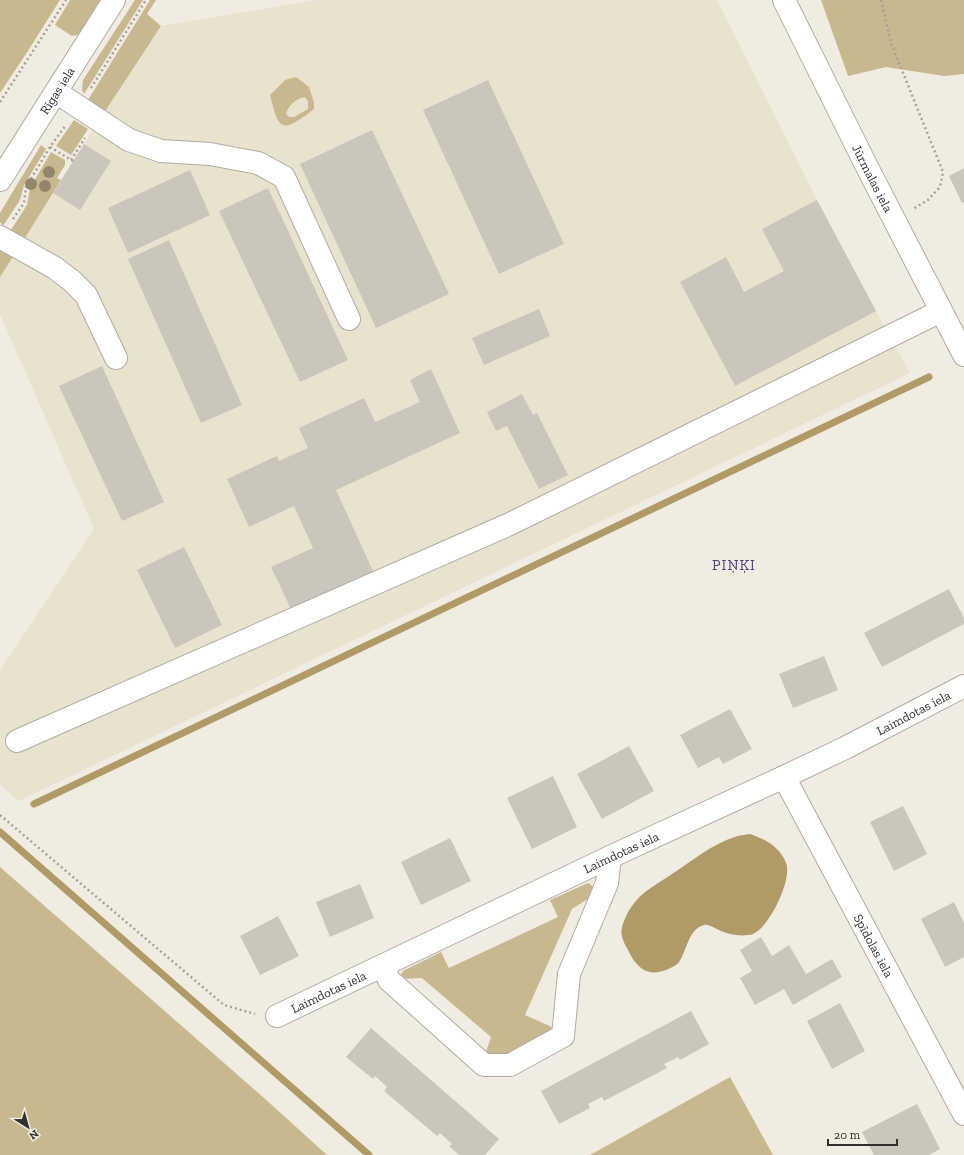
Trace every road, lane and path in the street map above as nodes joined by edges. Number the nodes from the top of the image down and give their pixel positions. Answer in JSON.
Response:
{"nodes":[{"id":1,"x":66,"y":0,"type":"edge"},
{"id":2,"x":114,"y":0,"type":"edge"},
{"id":3,"x":784,"y":0,"type":"edge"},
{"id":4,"x":881,"y":0,"type":"edge"},
{"id":5,"x":56,"y":92,"type":"junction"},
{"id":6,"x":0,"y":102,"type":"edge"},
{"id":7,"x":30,"y":133,"type":"junction"},
{"id":8,"x":73,"y":161,"type":"dead end"},
{"id":9,"x":0,"y":180,"type":"edge"},
{"id":10,"x":912,"y":210,"type":"dead end"},
{"id":11,"x":0,"y":237,"type":"edge"},
{"id":12,"x":941,"y":311,"type":"junction"},
{"id":13,"x":349,"y":319,"type":"dead end"},
{"id":14,"x":964,"y":355,"type":"edge"},
{"id":15,"x":116,"y":358,"type":"dead end"},
{"id":16,"x":964,"y":686,"type":"edge"},
{"id":17,"x":17,"y":741,"type":"dead end"},
{"id":18,"x":784,"y":777,"type":"junction"},
{"id":19,"x":0,"y":814,"type":"edge"},
{"id":20,"x":610,"y":857,"type":"junction"},
{"id":21,"x":383,"y":966,"type":"junction"},
{"id":22,"x":277,"y":1016,"type":"joint"},
{"id":23,"x":964,"y":1114,"type":"edge"}],
"edges":[{"from":1,"to":6,"type":"path"},
{"from":2,"to":5,"type":"street","name":"Rīgas iela"},
{"from":3,"to":12,"type":"street","name":"Jūrmalas iela"},
{"from":4,"to":10,"type":"path"},
{"from":5,"to":7,"type":"street","name":"Rīgas iela"},
{"from":5,"to":13,"type":"street"},
{"from":7,"to":8,"type":"path"},
{"from":7,"to":9,"type":"street","name":"Rīgas iela"},
{"from":11,"to":15,"type":"street"},
{"from":12,"to":14,"type":"street","name":"Jūrmalas iela"},
{"from":12,"to":17,"type":"street"},
{"from":16,"to":18,"type":"street","name":"Laimdotas iela"},
{"from":18,"to":20,"type":"street","name":"Laimdotas iela"},
{"from":18,"to":23,"type":"street","name":"Spīdolas iela"},
{"from":19,"to":22,"type":"path"},
{"from":20,"to":21,"type":"street","name":"Laimdotas iela"},
{"from":20,"to":21,"type":"street"},
{"from":21,"to":22,"type":"street","name":"Laimdotas iela"}]}
